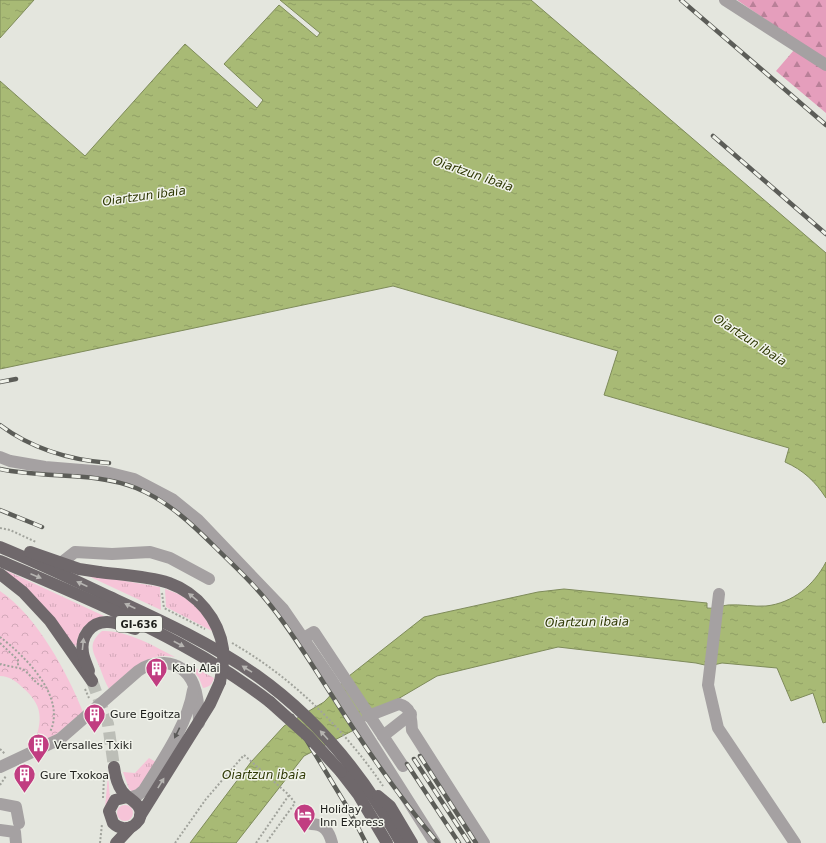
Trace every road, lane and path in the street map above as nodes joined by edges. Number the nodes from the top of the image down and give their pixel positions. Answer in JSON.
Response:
{"nodes":[{"id":1,"x":725,"y":0,"type":"edge"},
{"id":2,"x":734,"y":0,"type":"edge"},
{"id":3,"x":743,"y":12,"type":"junction"},
{"id":4,"x":826,"y":65,"type":"edge"},
{"id":5,"x":0,"y":457,"type":"edge"},
{"id":6,"x":1,"y":548,"type":"edge"},
{"id":7,"x":0,"y":561,"type":"edge"},
{"id":8,"x":61,"y":563,"type":"junction"},
{"id":9,"x":0,"y":574,"type":"edge"},
{"id":10,"x":209,"y":580,"type":"dead end"},
{"id":11,"x":162,"y":592,"type":"dead end"},
{"id":12,"x":719,"y":594,"type":"dead end"},
{"id":13,"x":208,"y":630,"type":"dead end"},
{"id":14,"x":160,"y":634,"type":"junction"},
{"id":15,"x":0,"y":637,"type":"edge"},
{"id":16,"x":304,"y":638,"type":"junction"},
{"id":17,"x":229,"y":642,"type":"dead end"},
{"id":18,"x":0,"y":643,"type":"edge"},
{"id":19,"x":0,"y":664,"type":"edge"},
{"id":20,"x":18,"y":668,"type":"junction"},
{"id":21,"x":194,"y":683,"type":"junction"},
{"id":22,"x":45,"y":687,"type":"junction"},
{"id":23,"x":411,"y":714,"type":"junction"},
{"id":24,"x":368,"y":715,"type":"junction"},
{"id":25,"x":199,"y":723,"type":"junction"},
{"id":26,"x":383,"y":736,"type":"junction"},
{"id":27,"x":46,"y":738,"type":"dead end"},
{"id":28,"x":0,"y":749,"type":"edge"},
{"id":29,"x":360,"y":754,"type":"dead end"},
{"id":30,"x":7,"y":756,"type":"dead end"},
{"id":31,"x":403,"y":766,"type":"dead end"},
{"id":32,"x":0,"y":767,"type":"edge"},
{"id":33,"x":368,"y":787,"type":"junction"},
{"id":34,"x":289,"y":795,"type":"junction"},
{"id":35,"x":128,"y":797,"type":"junction"},
{"id":36,"x":112,"y":803,"type":"junction"},
{"id":37,"x":0,"y":804,"type":"edge"},
{"id":38,"x":140,"y":816,"type":"junction"},
{"id":39,"x":19,"y":823,"type":"dead end"},
{"id":40,"x":113,"y":823,"type":"junction"},
{"id":41,"x":311,"y":824,"type":"dead end"},
{"id":42,"x":130,"y":827,"type":"junction"},
{"id":43,"x":0,"y":830,"type":"edge"},
{"id":44,"x":385,"y":841,"type":"edge"},
{"id":45,"x":16,"y":843,"type":"edge"},
{"id":46,"x":115,"y":843,"type":"edge"},
{"id":47,"x":175,"y":843,"type":"edge"},
{"id":48,"x":256,"y":843,"type":"edge"},
{"id":49,"x":266,"y":843,"type":"edge"},
{"id":50,"x":332,"y":843,"type":"edge"},
{"id":51,"x":401,"y":843,"type":"edge"},
{"id":52,"x":412,"y":843,"type":"edge"},
{"id":53,"x":435,"y":843,"type":"edge"},
{"id":54,"x":484,"y":843,"type":"edge"},
{"id":55,"x":795,"y":843,"type":"edge"}],
"edges":[{"from":1,"to":3,"type":"street"},
{"from":2,"to":3,"type":"street"},
{"from":3,"to":4,"type":"street"},
{"from":5,"to":16,"type":"street"},
{"from":6,"to":8,"type":"main road"},
{"from":33,"to":6,"type":"main road","number":"GI-636","one_way":true},
{"from":7,"to":14,"type":"main road","number":"GI-636","one_way":true},
{"from":8,"to":10,"type":"street"},
{"from":25,"to":8,"type":"main road","one_way":true,"bridge":true},
{"from":9,"to":14,"type":"main road","one_way":true},
{"from":11,"to":13,"type":"path"},
{"from":12,"to":55,"type":"street"},
{"from":14,"to":44,"type":"main road","number":"GI-636","one_way":true,"bridge":true},
{"from":15,"to":22,"type":"path"},
{"from":16,"to":24,"type":"street"},
{"from":16,"to":53,"type":"street"},
{"from":17,"to":29,"type":"path"},
{"from":18,"to":20,"type":"path"},
{"from":19,"to":20,"type":"path"},
{"from":20,"to":22,"type":"path"},
{"from":21,"to":25,"type":"street"},
{"from":21,"to":32,"type":"street"},
{"from":21,"to":35,"type":"street","one_way":true},
{"from":22,"to":27,"type":"path"},
{"from":23,"to":24,"type":"street"},
{"from":23,"to":26,"type":"street"},
{"from":23,"to":54,"type":"street"},
{"from":24,"to":26,"type":"street"},
{"from":38,"to":25,"type":"main road","one_way":true},
{"from":26,"to":31,"type":"street"},
{"from":28,"to":30,"type":"path"},
{"from":33,"to":51,"type":"main road","number":"GI-636"},
{"from":33,"to":52,"type":"main road"},
{"from":34,"to":47,"type":"path"},
{"from":34,"to":48,"type":"path"},
{"from":34,"to":49,"type":"path"},
{"from":35,"to":36,"type":"main road"},
{"from":35,"to":36,"type":"main road"},
{"from":35,"to":38,"type":"main road"},
{"from":36,"to":40,"type":"main road"},
{"from":37,"to":39,"type":"street"},
{"from":38,"to":42,"type":"main road"},
{"from":40,"to":42,"type":"main road"},
{"from":40,"to":46,"type":"main road"},
{"from":41,"to":50,"type":"street"},
{"from":42,"to":46,"type":"main road"},
{"from":43,"to":45,"type":"street"}]}
